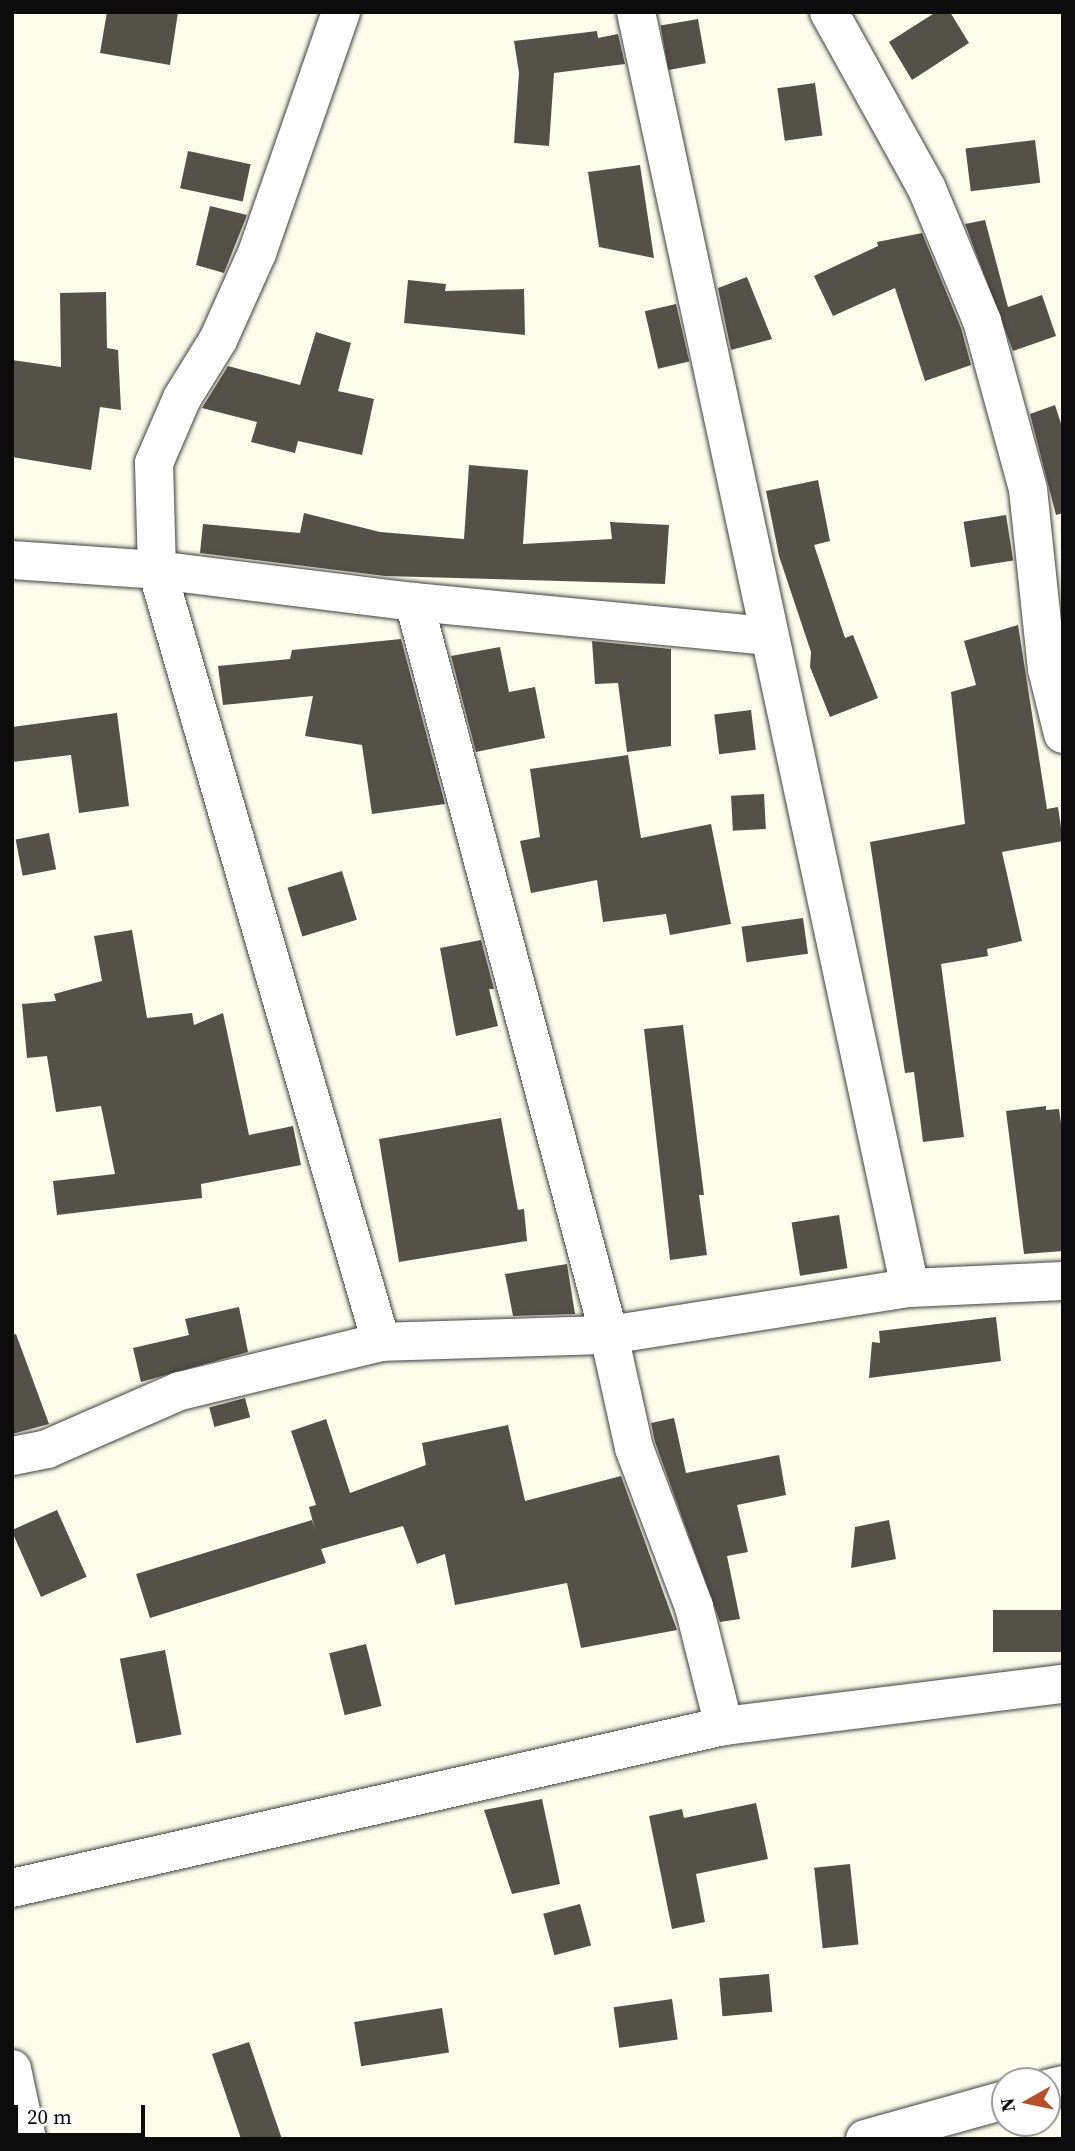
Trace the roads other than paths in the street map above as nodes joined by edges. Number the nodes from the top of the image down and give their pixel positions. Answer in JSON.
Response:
{"nodes":[{"id":1,"x":341,"y":12,"type":"edge"},
{"id":2,"x":636,"y":12,"type":"edge"},
{"id":3,"x":829,"y":12,"type":"edge"},
{"id":4,"x":1028,"y":489,"type":"junction"},
{"id":5,"x":1063,"y":524,"type":"edge"},
{"id":6,"x":12,"y":560,"type":"edge"},
{"id":7,"x":157,"y":570,"type":"junction"},
{"id":8,"x":414,"y":602,"type":"junction"},
{"id":9,"x":768,"y":636,"type":"junction"},
{"id":10,"x":1063,"y":734,"type":"edge"},
{"id":11,"x":1063,"y":1281,"type":"edge"},
{"id":12,"x":910,"y":1289,"type":"junction"},
{"id":13,"x":609,"y":1335,"type":"junction"},
{"id":14,"x":381,"y":1342,"type":"junction"},
{"id":15,"x":12,"y":1457,"type":"edge"},
{"id":16,"x":1063,"y":1684,"type":"edge"},
{"id":17,"x":724,"y":1726,"type":"junction"},
{"id":18,"x":12,"y":1888,"type":"edge"},
{"id":19,"x":12,"y":2069,"type":"edge"},
{"id":20,"x":991,"y":2104,"type":"edge"},
{"id":21,"x":27,"y":2139,"type":"edge"},
{"id":22,"x":865,"y":2139,"type":"edge"}],
"edges":[{"from":1,"to":7,"type":"street"},
{"from":2,"to":9,"type":"street"},
{"from":3,"to":4,"type":"street"},
{"from":4,"to":5,"type":"street"},
{"from":4,"to":10,"type":"street"},
{"from":6,"to":7,"type":"street"},
{"from":7,"to":8,"type":"street"},
{"from":7,"to":14,"type":"street"},
{"from":8,"to":9,"type":"street"},
{"from":8,"to":13,"type":"street"},
{"from":9,"to":12,"type":"street"},
{"from":11,"to":12,"type":"street"},
{"from":12,"to":13,"type":"street"},
{"from":13,"to":14,"type":"street"},
{"from":13,"to":17,"type":"street"},
{"from":14,"to":15,"type":"street"},
{"from":16,"to":17,"type":"street"},
{"from":17,"to":18,"type":"street"},
{"from":19,"to":21,"type":"street"},
{"from":20,"to":22,"type":"street"}]}
